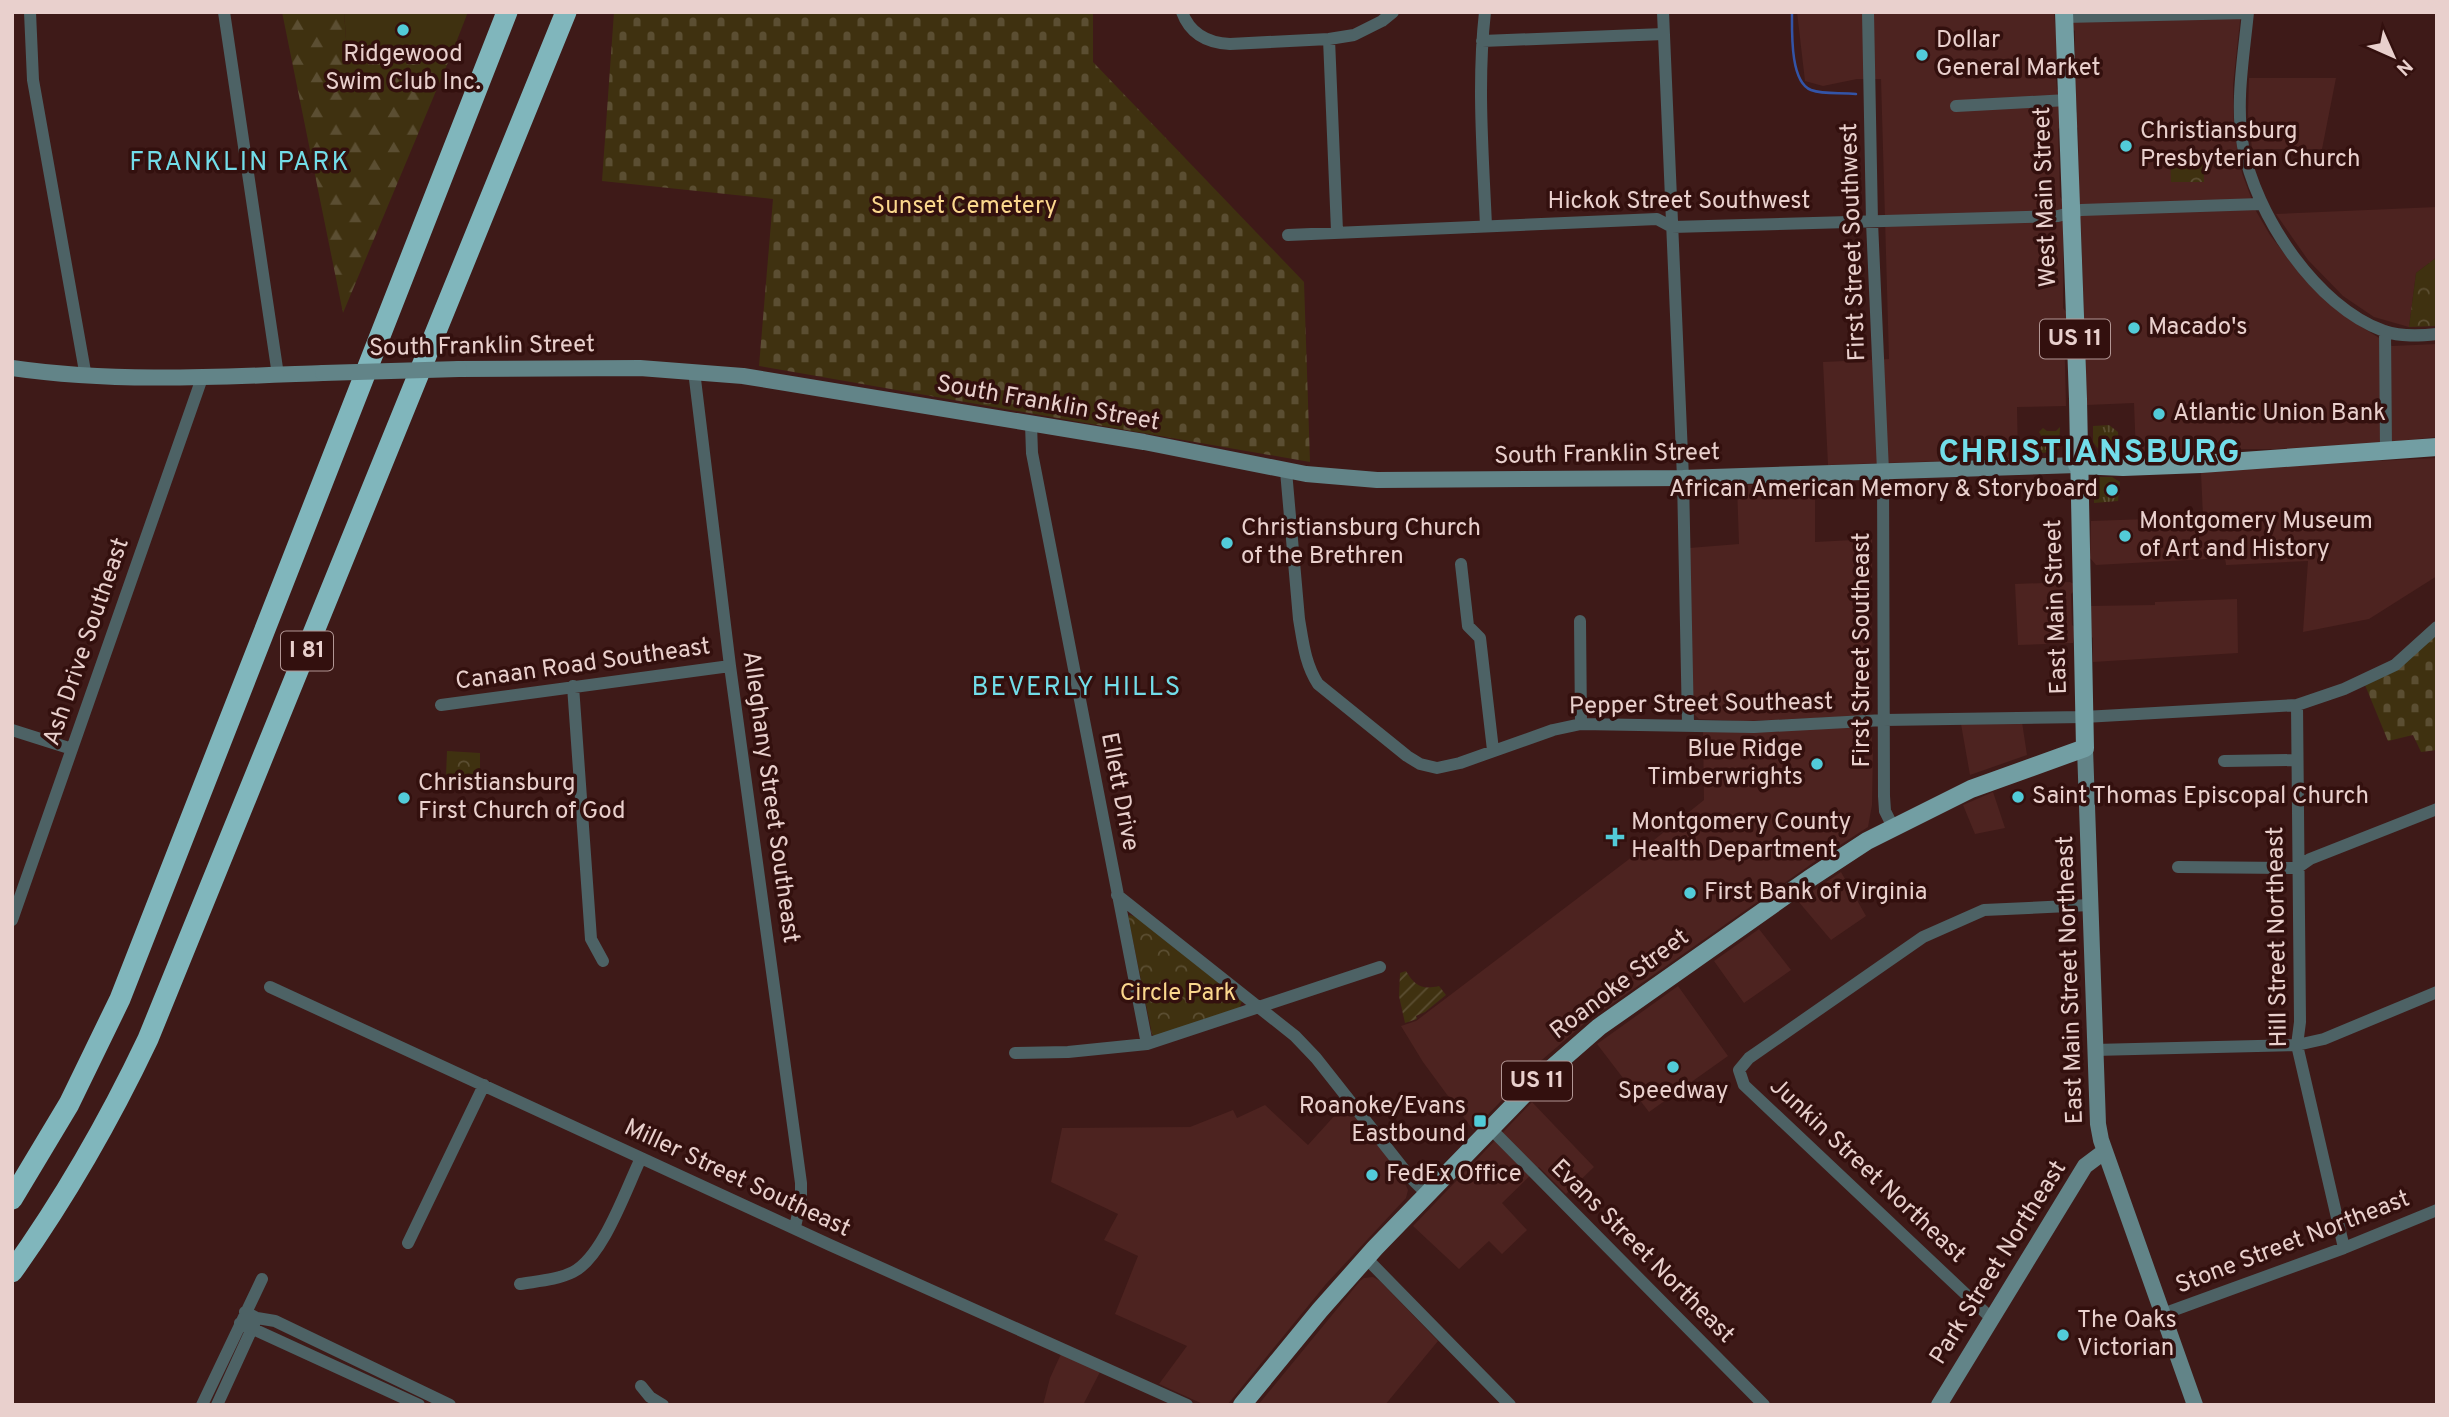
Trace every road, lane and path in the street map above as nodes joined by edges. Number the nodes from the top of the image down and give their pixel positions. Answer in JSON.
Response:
{"nodes":[{"id":1,"x":30,"y":12,"type":"edge"},
{"id":2,"x":224,"y":12,"type":"edge"},
{"id":3,"x":507,"y":12,"type":"edge"},
{"id":4,"x":566,"y":12,"type":"edge"},
{"id":5,"x":1182,"y":12,"type":"edge"},
{"id":6,"x":1393,"y":12,"type":"edge"},
{"id":7,"x":1485,"y":12,"type":"edge"},
{"id":8,"x":1663,"y":12,"type":"edge"},
{"id":9,"x":1868,"y":12,"type":"edge"},
{"id":10,"x":2248,"y":13,"type":"edge"},
{"id":11,"x":2064,"y":15,"type":"edge"},
{"id":12,"x":1664,"y":34,"type":"junction"},
{"id":13,"x":1329,"y":39,"type":"junction"},
{"id":14,"x":1482,"y":41,"type":"junction"},
{"id":15,"x":2067,"y":100,"type":"junction"},
{"id":16,"x":1956,"y":106,"type":"dead end"},
{"id":17,"x":2260,"y":204,"type":"junction"},
{"id":18,"x":2071,"y":213,"type":"junction"},
{"id":19,"x":1872,"y":222,"type":"junction"},
{"id":20,"x":1486,"y":226,"type":"junction"},
{"id":21,"x":1672,"y":227,"type":"junction"},
{"id":22,"x":1337,"y":231,"type":"junction"},
{"id":23,"x":1288,"y":234,"type":"dead end"},
{"id":24,"x":2385,"y":331,"type":"junction"},
{"id":25,"x":2437,"y":334,"type":"edge"},
{"id":26,"x":12,"y":368,"type":"edge"},
{"id":27,"x":694,"y":371,"type":"junction"},
{"id":28,"x":278,"y":374,"type":"junction"},
{"id":29,"x":86,"y":377,"type":"junction"},
{"id":30,"x":202,"y":378,"type":"junction"},
{"id":31,"x":1031,"y":424,"type":"junction"},
{"id":32,"x":2437,"y":447,"type":"edge"},
{"id":33,"x":2386,"y":451,"type":"junction"},
{"id":34,"x":2077,"y":465,"type":"junction"},
{"id":35,"x":1286,"y":471,"type":"junction"},
{"id":36,"x":1883,"y":471,"type":"junction"},
{"id":37,"x":1683,"y":478,"type":"junction"},
{"id":38,"x":1461,"y":564,"type":"dead end"},
{"id":39,"x":1580,"y":621,"type":"dead end"},
{"id":40,"x":2437,"y":628,"type":"edge"},
{"id":41,"x":730,"y":666,"type":"junction"},
{"id":42,"x":573,"y":685,"type":"junction"},
{"id":43,"x":441,"y":705,"type":"dead end"},
{"id":44,"x":2297,"y":705,"type":"junction"},
{"id":45,"x":2084,"y":717,"type":"junction"},
{"id":46,"x":1884,"y":720,"type":"junction"},
{"id":47,"x":1581,"y":724,"type":"junction"},
{"id":48,"x":1688,"y":724,"type":"junction"},
{"id":49,"x":12,"y":730,"type":"edge"},
{"id":50,"x":2084,"y":748,"type":"junction"},
{"id":51,"x":72,"y":749,"type":"junction"},
{"id":52,"x":1493,"y":750,"type":"junction"},
{"id":53,"x":2296,"y":760,"type":"junction"},
{"id":54,"x":2224,"y":761,"type":"dead end"},
{"id":55,"x":2437,"y":809,"type":"edge"},
{"id":56,"x":1893,"y":827,"type":"junction"},
{"id":57,"x":2178,"y":867,"type":"dead end"},
{"id":58,"x":2297,"y":868,"type":"junction"},
{"id":59,"x":1116,"y":895,"type":"junction"},
{"id":60,"x":2090,"y":905,"type":"junction"},
{"id":61,"x":12,"y":920,"type":"edge"},
{"id":62,"x":603,"y":961,"type":"dead end"},
{"id":63,"x":1380,"y":967,"type":"dead end"},
{"id":64,"x":270,"y":987,"type":"dead end"},
{"id":65,"x":2437,"y":992,"type":"edge"},
{"id":66,"x":1259,"y":1009,"type":"junction"},
{"id":67,"x":1147,"y":1044,"type":"junction"},
{"id":68,"x":2297,"y":1045,"type":"junction"},
{"id":69,"x":2094,"y":1049,"type":"junction"},
{"id":70,"x":1015,"y":1053,"type":"dead end"},
{"id":71,"x":484,"y":1085,"type":"junction"},
{"id":72,"x":1490,"y":1128,"type":"junction"},
{"id":73,"x":2105,"y":1151,"type":"junction"},
{"id":74,"x":641,"y":1158,"type":"junction"},
{"id":75,"x":1427,"y":1194,"type":"junction"},
{"id":76,"x":12,"y":1199,"type":"edge"},
{"id":77,"x":2437,"y":1210,"type":"edge"},
{"id":78,"x":795,"y":1227,"type":"junction"},
{"id":79,"x":408,"y":1243,"type":"dead end"},
{"id":80,"x":2344,"y":1248,"type":"junction"},
{"id":81,"x":1366,"y":1258,"type":"junction"},
{"id":82,"x":12,"y":1272,"type":"edge"},
{"id":83,"x":262,"y":1279,"type":"dead end"},
{"id":84,"x":520,"y":1284,"type":"dead end"},
{"id":85,"x":2163,"y":1314,"type":"junction"},
{"id":86,"x":1991,"y":1318,"type":"junction"},
{"id":87,"x":248,"y":1320,"type":"junction"},
{"id":88,"x":641,"y":1386,"type":"dead end"},
{"id":89,"x":202,"y":1405,"type":"edge"},
{"id":90,"x":217,"y":1405,"type":"edge"},
{"id":91,"x":419,"y":1405,"type":"edge"},
{"id":92,"x":450,"y":1405,"type":"edge"},
{"id":93,"x":663,"y":1405,"type":"edge"},
{"id":94,"x":1187,"y":1405,"type":"edge"},
{"id":95,"x":1242,"y":1405,"type":"edge"},
{"id":96,"x":1510,"y":1405,"type":"edge"},
{"id":97,"x":1764,"y":1405,"type":"edge"},
{"id":98,"x":1939,"y":1405,"type":"edge"},
{"id":99,"x":2195,"y":1405,"type":"edge"}],
"edges":[{"from":1,"to":29,"type":"street"},
{"from":2,"to":28,"type":"street"},
{"from":3,"to":76,"type":"highway","number":"I 81"},
{"from":4,"to":82,"type":"highway","number":"I 81"},
{"from":5,"to":13,"type":"street"},
{"from":6,"to":13,"type":"street"},
{"from":7,"to":14,"type":"street"},
{"from":8,"to":12,"type":"street"},
{"from":9,"to":19,"type":"street","name":"First Street Southwest"},
{"from":10,"to":11,"type":"street"},
{"from":10,"to":17,"type":"street"},
{"from":11,"to":15,"type":"main road","name":"West Main Street","number":"US 11"},
{"from":12,"to":14,"type":"street"},
{"from":12,"to":21,"type":"street"},
{"from":13,"to":22,"type":"street"},
{"from":14,"to":20,"type":"street"},
{"from":15,"to":16,"type":"street"},
{"from":15,"to":18,"type":"main road","name":"West Main Street","number":"US 11"},
{"from":17,"to":18,"type":"street","name":"Hickok Street Southwest"},
{"from":17,"to":24,"type":"street"},
{"from":18,"to":19,"type":"street","name":"Hickok Street Southwest"},
{"from":18,"to":34,"type":"main road","name":"West Main Street","number":"US 11"},
{"from":19,"to":21,"type":"street","name":"Hickok Street Southwest"},
{"from":19,"to":36,"type":"street","name":"First Street Southwest"},
{"from":20,"to":21,"type":"street","name":"Hickok Street Southwest"},
{"from":20,"to":22,"type":"street","name":"Hickok Street Southwest"},
{"from":21,"to":37,"type":"street"},
{"from":22,"to":23,"type":"street","name":"Hickok Street Southwest"},
{"from":24,"to":25,"type":"street"},
{"from":24,"to":33,"type":"street"},
{"from":26,"to":29,"type":"main road","name":"South Franklin Street"},
{"from":27,"to":28,"type":"main road","name":"South Franklin Street","bridge":true},
{"from":27,"to":31,"type":"main road","name":"South Franklin Street"},
{"from":27,"to":41,"type":"street","name":"Alleghany Street Southeast"},
{"from":28,"to":30,"type":"main road","name":"South Franklin Street"},
{"from":29,"to":30,"type":"main road","name":"South Franklin Street"},
{"from":30,"to":51,"type":"street","name":"Ash Drive Southeast"},
{"from":31,"to":35,"type":"main road","name":"South Franklin Street"},
{"from":31,"to":59,"type":"street","name":"Ellett Drive"},
{"from":32,"to":33,"type":"main road"},
{"from":33,"to":34,"type":"main road"},
{"from":34,"to":36,"type":"main road","name":"South Franklin Street"},
{"from":34,"to":45,"type":"main road","name":"East Main Street","number":"US 11"},
{"from":35,"to":37,"type":"main road","name":"South Franklin Street"},
{"from":35,"to":52,"type":"street","name":"Pepper Street Southeast"},
{"from":36,"to":37,"type":"main road","name":"South Franklin Street"},
{"from":36,"to":46,"type":"street","name":"First Street Southeast"},
{"from":37,"to":48,"type":"street"},
{"from":38,"to":52,"type":"street"},
{"from":39,"to":47,"type":"street"},
{"from":40,"to":44,"type":"street","name":"Pepper Street Southeast"},
{"from":41,"to":42,"type":"street","name":"Canaan Road Southeast"},
{"from":41,"to":78,"type":"street","name":"Alleghany Street Southeast"},
{"from":42,"to":43,"type":"street","name":"Canaan Road Southeast"},
{"from":42,"to":62,"type":"street"},
{"from":44,"to":45,"type":"street","name":"Pepper Street Southeast"},
{"from":44,"to":53,"type":"street","name":"Hill Street Northeast"},
{"from":45,"to":46,"type":"street","name":"Pepper Street Southeast"},
{"from":45,"to":50,"type":"main road","name":"East Main Street","number":"US 11"},
{"from":46,"to":48,"type":"street","name":"Pepper Street Southeast"},
{"from":46,"to":56,"type":"street","name":"First Street Southeast"},
{"from":47,"to":48,"type":"street","name":"Pepper Street Southeast"},
{"from":47,"to":52,"type":"street","name":"Pepper Street Southeast"},
{"from":49,"to":51,"type":"street"},
{"from":50,"to":56,"type":"main road","name":"Roanoke Street","number":"US 11"},
{"from":50,"to":60,"type":"main road","name":"East Main Street Northeast"},
{"from":51,"to":61,"type":"street","name":"Ash Drive Southeast"},
{"from":53,"to":54,"type":"street"},
{"from":53,"to":58,"type":"street","name":"Hill Street Northeast"},
{"from":55,"to":58,"type":"street"},
{"from":56,"to":72,"type":"main road","name":"Roanoke Street","number":"US 11"},
{"from":57,"to":58,"type":"street"},
{"from":58,"to":68,"type":"street","name":"Hill Street Northeast"},
{"from":59,"to":66,"type":"street"},
{"from":59,"to":67,"type":"street","name":"Ellett Drive"},
{"from":60,"to":69,"type":"main road","name":"East Main Street Northeast"},
{"from":60,"to":86,"type":"street","name":"Junkin Street Northeast"},
{"from":63,"to":66,"type":"street"},
{"from":64,"to":71,"type":"street","name":"Miller Street Southeast"},
{"from":65,"to":68,"type":"street"},
{"from":66,"to":67,"type":"street"},
{"from":66,"to":75,"type":"street"},
{"from":67,"to":70,"type":"street"},
{"from":68,"to":69,"type":"street"},
{"from":68,"to":80,"type":"street","name":"Hill Street Northeast"},
{"from":69,"to":73,"type":"main road","name":"East Main Street Northeast"},
{"from":71,"to":74,"type":"street","name":"Miller Street Southeast"},
{"from":71,"to":79,"type":"street"},
{"from":72,"to":75,"type":"main road","name":"Roanoke Street","number":"US 11"},
{"from":72,"to":97,"type":"street","name":"Evans Street Northeast"},
{"from":73,"to":85,"type":"main road","name":"East Main Street Northeast"},
{"from":73,"to":86,"type":"main road","name":"Park Street Northeast"},
{"from":74,"to":78,"type":"street","name":"Miller Street Southeast"},
{"from":74,"to":84,"type":"street"},
{"from":75,"to":81,"type":"main road","name":"Roanoke Street","number":"US 11"},
{"from":77,"to":80,"type":"street","name":"Stone Street Northeast"},
{"from":78,"to":94,"type":"street","name":"Miller Street Southeast"},
{"from":80,"to":85,"type":"street","name":"Stone Street Northeast"},
{"from":81,"to":95,"type":"main road","name":"Roanoke Street","number":"US 11"},
{"from":81,"to":96,"type":"street"},
{"from":83,"to":87,"type":"street"},
{"from":85,"to":99,"type":"main road","name":"East Main Street Northeast"},
{"from":86,"to":98,"type":"main road","name":"Park Street Northeast"},
{"from":87,"to":89,"type":"street"},
{"from":87,"to":90,"type":"street"},
{"from":87,"to":91,"type":"street"},
{"from":87,"to":92,"type":"street"},
{"from":88,"to":93,"type":"street"}]}
